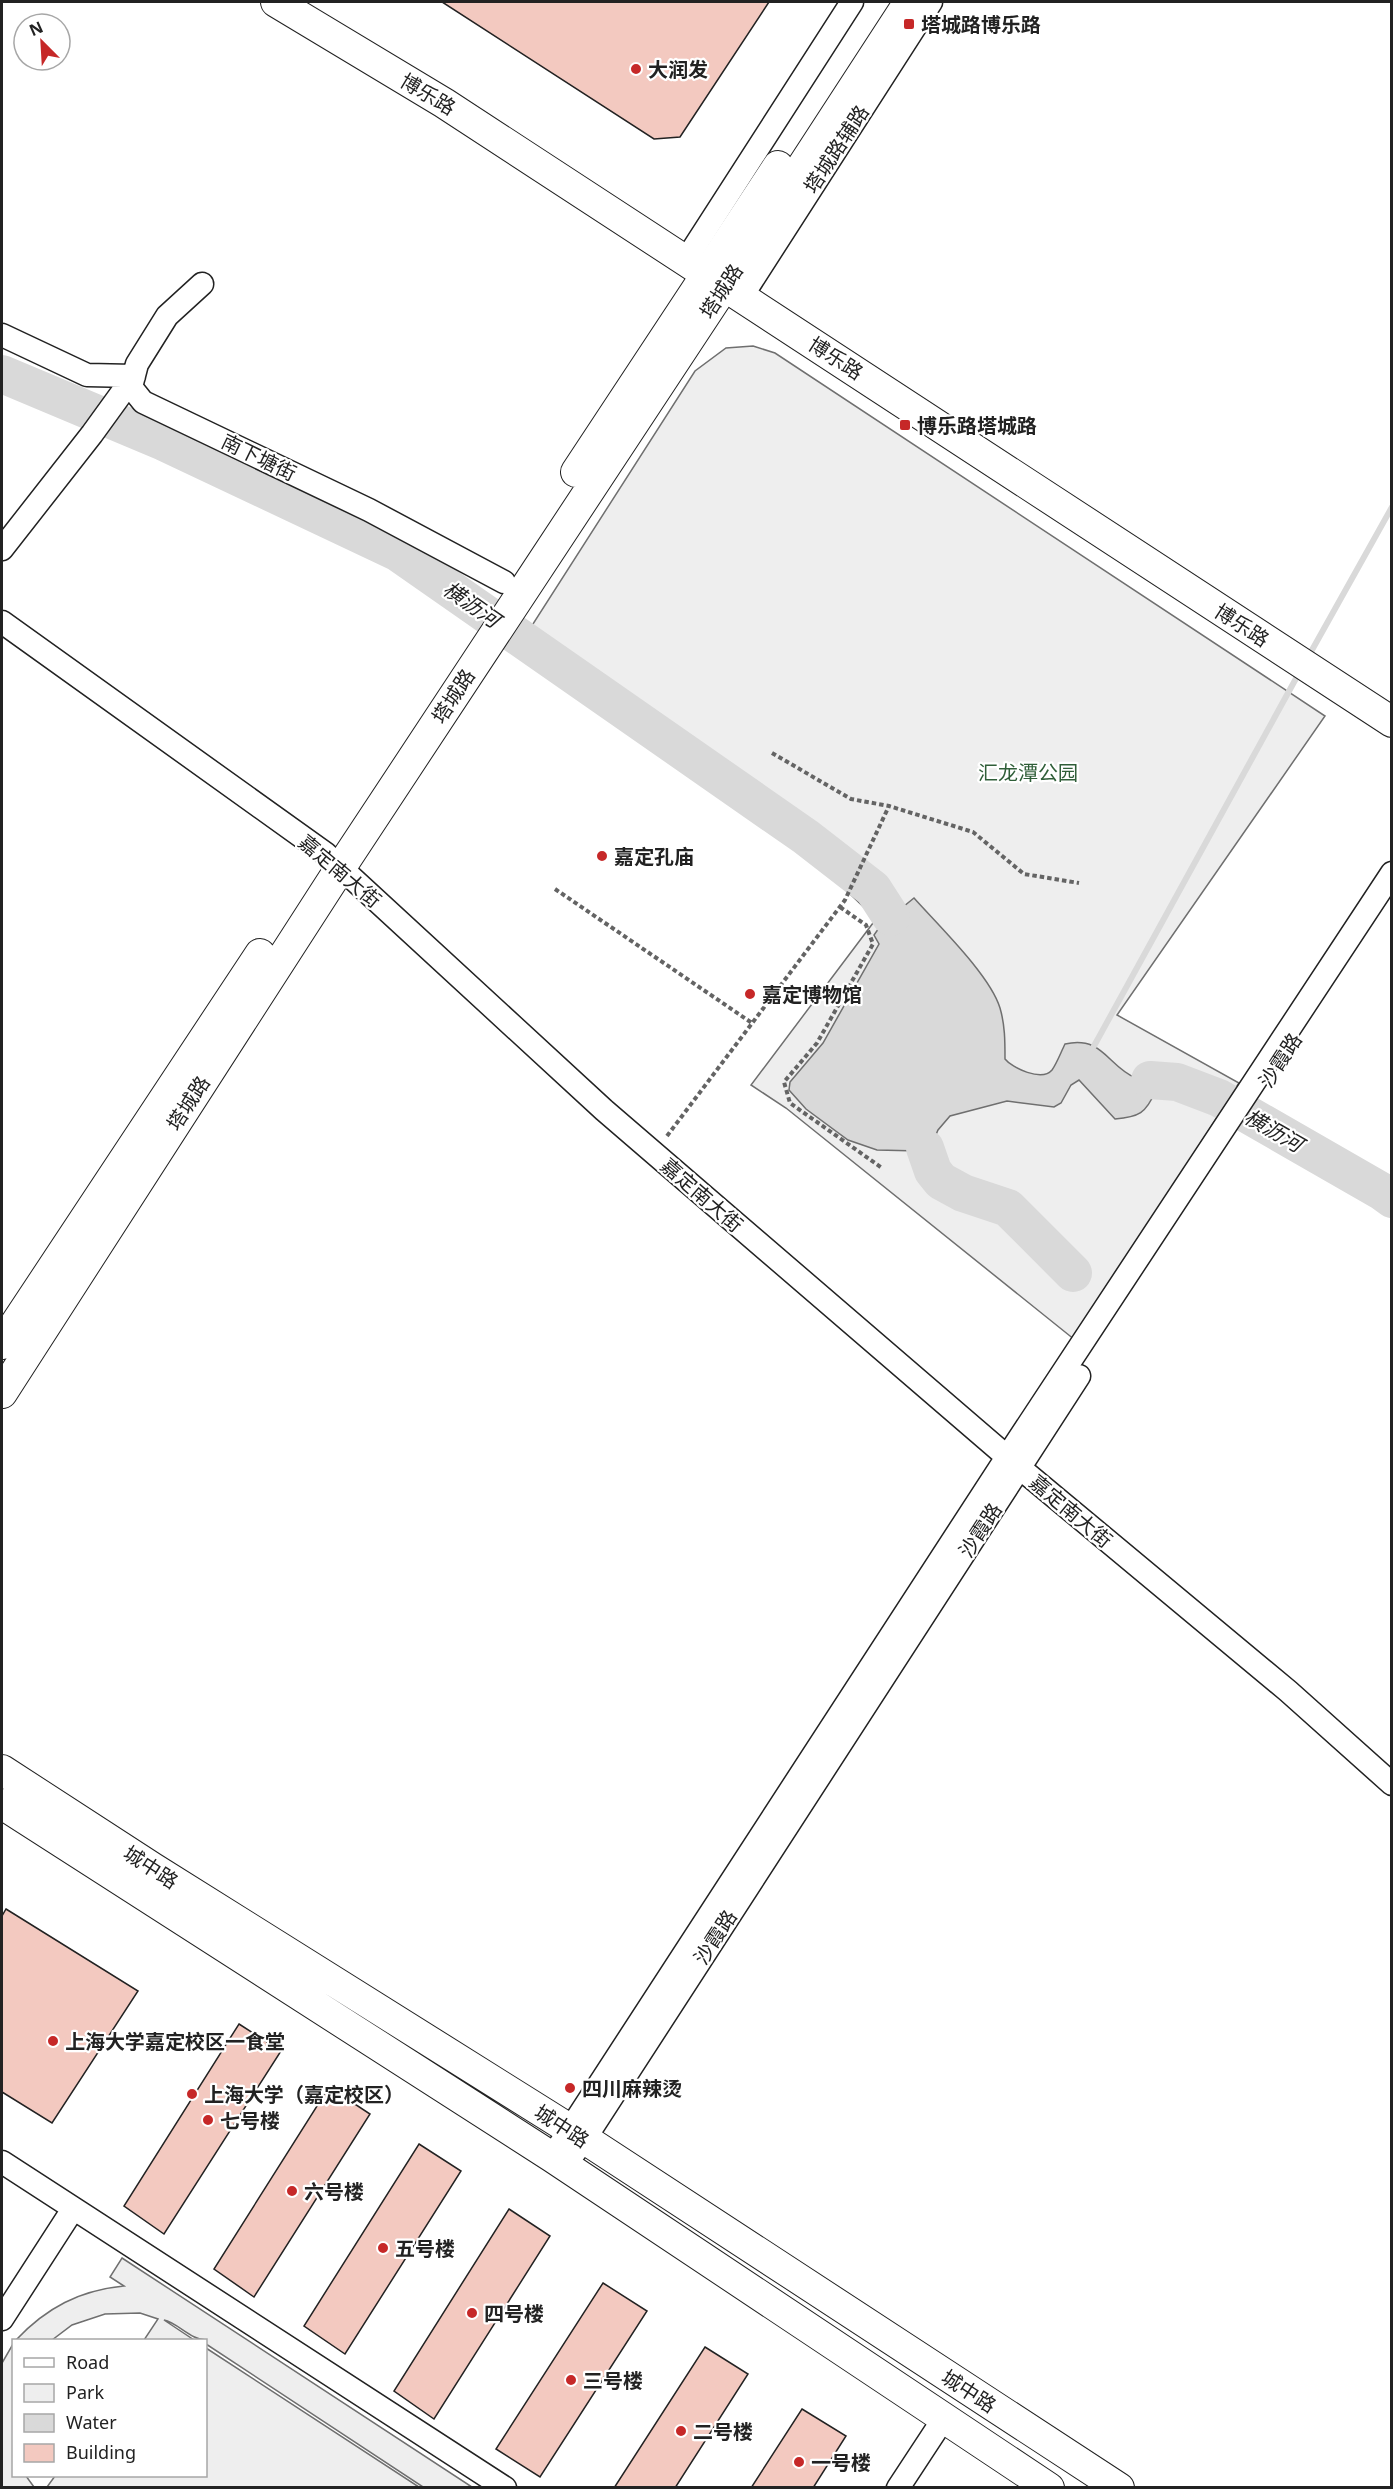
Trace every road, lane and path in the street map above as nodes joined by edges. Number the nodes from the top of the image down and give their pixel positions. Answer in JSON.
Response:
{"nodes":[{"id":1,"x":276,"y":2,"type":"edge"},
{"id":2,"x":852,"y":2,"type":"edge"},
{"id":3,"x":887,"y":2,"type":"edge"},
{"id":4,"x":909,"y":2,"type":"edge"},
{"id":5,"x":930,"y":2,"type":"edge"},
{"id":6,"x":715,"y":279,"type":"junction"},
{"id":7,"x":202,"y":284,"type":"dead end"},
{"id":8,"x":2,"y":335,"type":"edge"},
{"id":9,"x":134,"y":376,"type":"junction"},
{"id":10,"x":2,"y":549,"type":"edge"},
{"id":11,"x":504,"y":594,"type":"junction"},
{"id":12,"x":2,"y":622,"type":"edge"},
{"id":13,"x":1392,"y":722,"type":"edge"},
{"id":14,"x":772,"y":753,"type":"dead end"},
{"id":15,"x":888,"y":806,"type":"junction"},
{"id":16,"x":333,"y":861,"type":"junction"},
{"id":17,"x":1392,"y":873,"type":"edge"},
{"id":18,"x":1079,"y":883,"type":"dead end"},
{"id":19,"x":555,"y":889,"type":"dead end"},
{"id":20,"x":1392,"y":891,"type":"edge"},
{"id":21,"x":840,"y":907,"type":"junction"},
{"id":22,"x":752,"y":1023,"type":"junction"},
{"id":23,"x":654,"y":1154,"type":"junction"},
{"id":24,"x":882,"y":1168,"type":"dead end"},
{"id":25,"x":2,"y":1344,"type":"edge"},
{"id":26,"x":2,"y":1393,"type":"edge"},
{"id":27,"x":1014,"y":1462,"type":"junction"},
{"id":28,"x":2,"y":1770,"type":"edge"},
{"id":29,"x":1392,"y":1784,"type":"edge"},
{"id":30,"x":2,"y":1804,"type":"edge"},
{"id":31,"x":577,"y":2135,"type":"junction"},
{"id":32,"x":2,"y":2162,"type":"edge"},
{"id":33,"x":558,"y":2162,"type":"junction"},
{"id":34,"x":73,"y":2209,"type":"junction"},
{"id":35,"x":2,"y":2319,"type":"edge"},
{"id":36,"x":944,"y":2418,"type":"junction"},
{"id":37,"x":505,"y":2487,"type":"edge"},
{"id":38,"x":898,"y":2487,"type":"edge"},
{"id":39,"x":1049,"y":2487,"type":"edge"},
{"id":40,"x":1119,"y":2487,"type":"edge"}],
"edges":[{"from":1,"to":6,"type":"main road","name":"博乐路"},
{"from":2,"to":6,"type":"street"},
{"from":3,"to":6,"type":"main road","name":"塔城路"},
{"from":4,"to":6,"type":"main road","name":"塔城路"},
{"from":5,"to":6,"type":"street","name":"塔城路辅路"},
{"from":6,"to":11,"type":"main road","name":"塔城路"},
{"from":6,"to":13,"type":"main road","name":"博乐路"},
{"from":7,"to":9,"type":"street"},
{"from":8,"to":9,"type":"street"},
{"from":9,"to":10,"type":"street"},
{"from":9,"to":11,"type":"street","name":"南下塘街"},
{"from":11,"to":16,"type":"main road","name":"塔城路"},
{"from":12,"to":16,"type":"street","name":"嘉定南大街"},
{"from":14,"to":15,"type":"path"},
{"from":15,"to":18,"type":"path"},
{"from":15,"to":21,"type":"path"},
{"from":16,"to":23,"type":"street","name":"嘉定南大街"},
{"from":16,"to":25,"type":"main road","name":"塔城路"},
{"from":16,"to":26,"type":"main road","name":"塔城路"},
{"from":17,"to":27,"type":"street"},
{"from":19,"to":22,"type":"path"},
{"from":20,"to":27,"type":"street","name":"沙霞路"},
{"from":21,"to":22,"type":"path"},
{"from":21,"to":24,"type":"path"},
{"from":22,"to":23,"type":"path"},
{"from":23,"to":27,"type":"street","name":"嘉定南大街"},
{"from":27,"to":29,"type":"street","name":"嘉定南大街"},
{"from":27,"to":31,"type":"street","name":"沙霞路"},
{"from":28,"to":31,"type":"main road","name":"城中路"},
{"from":30,"to":33,"type":"main road","name":"城中路"},
{"from":31,"to":33,"type":"street","name":"沙霞路"},
{"from":31,"to":40,"type":"main road","name":"城中路"},
{"from":32,"to":34,"type":"street"},
{"from":33,"to":36,"type":"main road","name":"城中路"},
{"from":34,"to":35,"type":"street"},
{"from":34,"to":37,"type":"street"},
{"from":36,"to":38,"type":"street"},
{"from":36,"to":39,"type":"main road","name":"城中路"}]}
